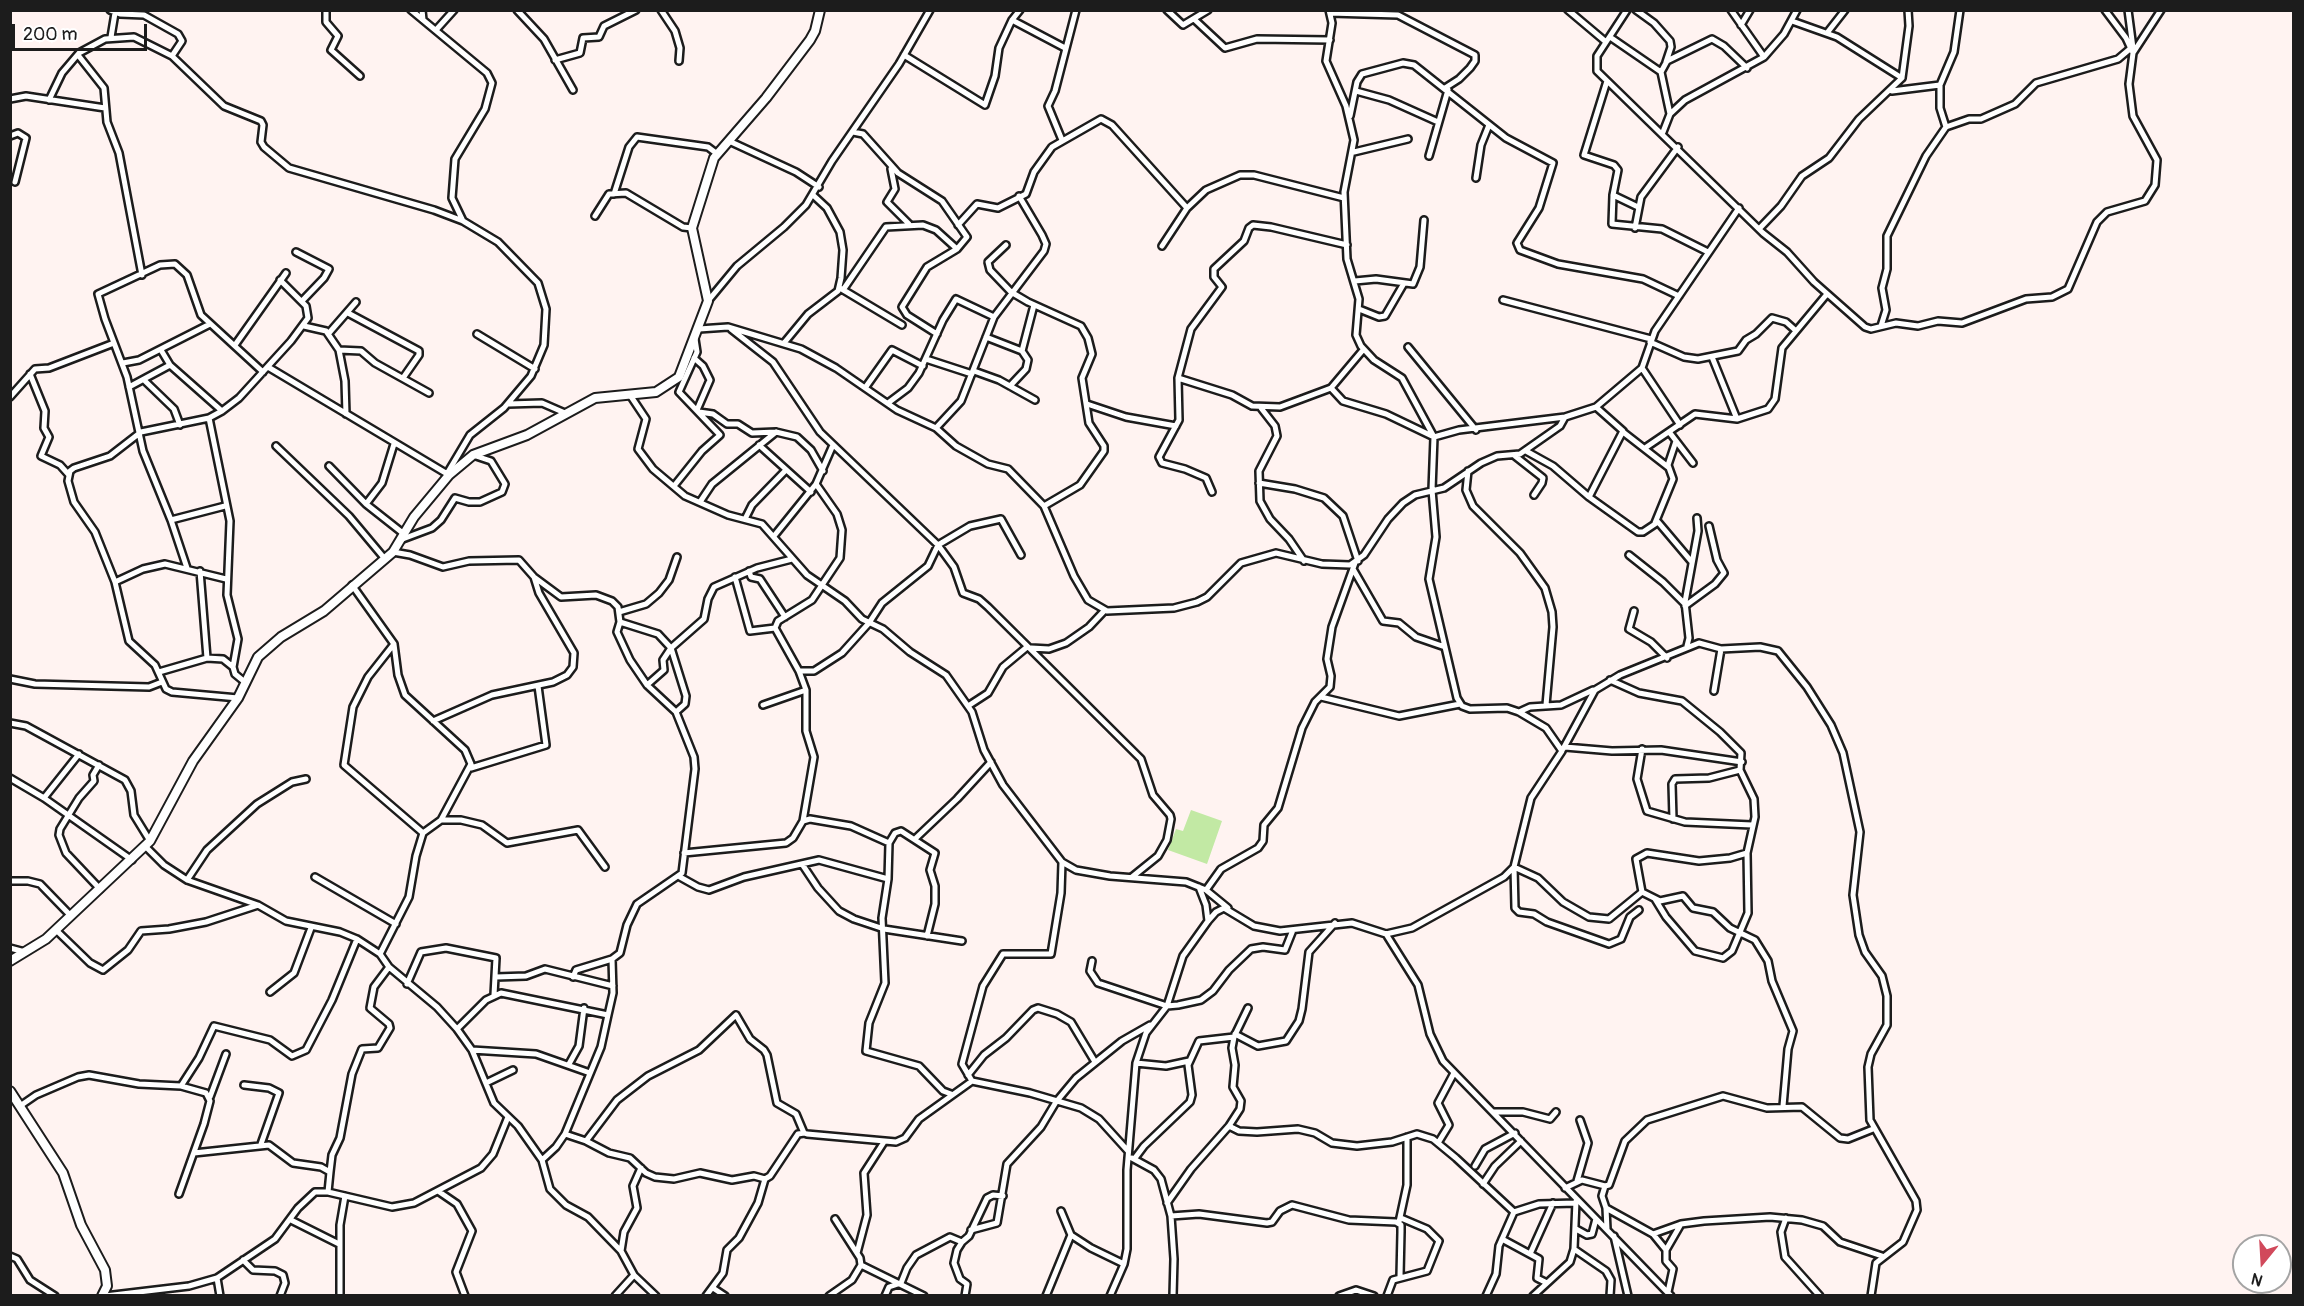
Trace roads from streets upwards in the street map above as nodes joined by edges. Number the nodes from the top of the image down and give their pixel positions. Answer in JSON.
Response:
{"nodes":[{"id":1,"x":326,"y":10,"type":"edge"},
{"id":2,"x":411,"y":10,"type":"edge"},
{"id":3,"x":422,"y":10,"type":"edge"},
{"id":4,"x":454,"y":10,"type":"edge"},
{"id":5,"x":517,"y":10,"type":"edge"},
{"id":6,"x":636,"y":10,"type":"edge"},
{"id":7,"x":661,"y":10,"type":"edge"},
{"id":8,"x":820,"y":10,"type":"edge"},
{"id":9,"x":930,"y":10,"type":"edge"},
{"id":10,"x":1020,"y":10,"type":"edge"},
{"id":11,"x":1076,"y":10,"type":"edge"},
{"id":12,"x":1167,"y":10,"type":"edge"},
{"id":13,"x":1208,"y":10,"type":"edge"},
{"id":14,"x":1568,"y":10,"type":"edge"},
{"id":15,"x":1627,"y":10,"type":"edge"},
{"id":16,"x":1636,"y":10,"type":"edge"},
{"id":17,"x":1731,"y":10,"type":"edge"},
{"id":18,"x":1750,"y":10,"type":"edge"},
{"id":19,"x":1797,"y":10,"type":"edge"},
{"id":20,"x":1845,"y":10,"type":"edge"},
{"id":21,"x":1908,"y":10,"type":"edge"},
{"id":22,"x":1960,"y":10,"type":"edge"},
{"id":23,"x":2105,"y":10,"type":"edge"},
{"id":24,"x":2128,"y":10,"type":"edge"},
{"id":25,"x":2161,"y":10,"type":"edge"},
{"id":26,"x":1340,"y":11,"type":"edge"},
{"id":27,"x":113,"y":12,"type":"edge"},
{"id":28,"x":1329,"y":12,"type":"edge"},
{"id":29,"x":1352,"y":12,"type":"edge"},
{"id":30,"x":423,"y":20,"type":"junction"},
{"id":31,"x":1012,"y":20,"type":"junction"},
{"id":32,"x":1195,"y":20,"type":"junction"},
{"id":33,"x":1792,"y":21,"type":"junction"},
{"id":34,"x":1741,"y":25,"type":"junction"},
{"id":35,"x":436,"y":30,"type":"junction"},
{"id":36,"x":1827,"y":33,"type":"junction"},
{"id":37,"x":111,"y":37,"type":"junction"},
{"id":38,"x":1330,"y":40,"type":"junction"},
{"id":39,"x":1608,"y":40,"type":"junction"},
{"id":40,"x":1065,"y":48,"type":"junction"},
{"id":41,"x":2132,"y":50,"type":"junction"},
{"id":42,"x":78,"y":55,"type":"junction"},
{"id":43,"x":904,"y":55,"type":"junction"},
{"id":44,"x":172,"y":56,"type":"junction"},
{"id":45,"x":1764,"y":57,"type":"junction"},
{"id":46,"x":555,"y":60,"type":"junction"},
{"id":47,"x":679,"y":61,"type":"dead end"},
{"id":48,"x":1666,"y":62,"type":"junction"},
{"id":49,"x":1747,"y":68,"type":"junction"},
{"id":50,"x":1661,"y":72,"type":"junction"},
{"id":51,"x":360,"y":76,"type":"dead end"},
{"id":52,"x":1902,"y":78,"type":"junction"},
{"id":53,"x":1607,"y":81,"type":"junction"},
{"id":54,"x":1940,"y":85,"type":"junction"},
{"id":55,"x":1446,"y":89,"type":"junction"},
{"id":56,"x":573,"y":90,"type":"dead end"},
{"id":57,"x":1356,"y":91,"type":"junction"},
{"id":58,"x":1890,"y":91,"type":"junction"},
{"id":59,"x":10,"y":99,"type":"edge"},
{"id":60,"x":49,"y":100,"type":"junction"},
{"id":61,"x":105,"y":108,"type":"junction"},
{"id":62,"x":1670,"y":114,"type":"junction"},
{"id":63,"x":1349,"y":117,"type":"junction"},
{"id":64,"x":1438,"y":122,"type":"junction"},
{"id":65,"x":1488,"y":125,"type":"junction"},
{"id":66,"x":1946,"y":127,"type":"junction"},
{"id":67,"x":853,"y":132,"type":"junction"},
{"id":68,"x":1663,"y":132,"type":"junction"},
{"id":69,"x":10,"y":136,"type":"edge"},
{"id":70,"x":1408,"y":139,"type":"dead end"},
{"id":71,"x":1062,"y":140,"type":"junction"},
{"id":72,"x":729,"y":141,"type":"junction"},
{"id":73,"x":1678,"y":147,"type":"junction"},
{"id":74,"x":1354,"y":152,"type":"junction"},
{"id":75,"x":716,"y":153,"type":"junction"},
{"id":76,"x":1429,"y":156,"type":"dead end"},
{"id":77,"x":891,"y":168,"type":"junction"},
{"id":78,"x":1476,"y":178,"type":"dead end"},
{"id":79,"x":15,"y":182,"type":"dead end"},
{"id":80,"x":819,"y":187,"type":"junction"},
{"id":81,"x":614,"y":194,"type":"junction"},
{"id":82,"x":813,"y":195,"type":"junction"},
{"id":83,"x":1613,"y":195,"type":"junction"},
{"id":84,"x":1019,"y":196,"type":"junction"},
{"id":85,"x":1344,"y":198,"type":"junction"},
{"id":86,"x":1638,"y":207,"type":"junction"},
{"id":87,"x":1187,"y":208,"type":"junction"},
{"id":88,"x":1739,"y":208,"type":"junction"},
{"id":89,"x":595,"y":216,"type":"dead end"},
{"id":90,"x":1424,"y":220,"type":"dead end"},
{"id":91,"x":463,"y":221,"type":"junction"},
{"id":92,"x":909,"y":224,"type":"junction"},
{"id":93,"x":958,"y":225,"type":"junction"},
{"id":94,"x":692,"y":228,"type":"junction"},
{"id":95,"x":1635,"y":228,"type":"junction"},
{"id":96,"x":1759,"y":228,"type":"junction"},
{"id":97,"x":1347,"y":244,"type":"junction"},
{"id":98,"x":1006,"y":245,"type":"dead end"},
{"id":99,"x":1162,"y":246,"type":"dead end"},
{"id":100,"x":957,"y":249,"type":"junction"},
{"id":101,"x":296,"y":252,"type":"dead end"},
{"id":102,"x":1708,"y":252,"type":"junction"},
{"id":103,"x":286,"y":273,"type":"dead end"},
{"id":104,"x":142,"y":275,"type":"junction"},
{"id":105,"x":280,"y":280,"type":"junction"},
{"id":106,"x":1355,"y":281,"type":"junction"},
{"id":107,"x":1403,"y":285,"type":"junction"},
{"id":108,"x":841,"y":289,"type":"junction"},
{"id":109,"x":1011,"y":292,"type":"junction"},
{"id":110,"x":1827,"y":294,"type":"junction"},
{"id":111,"x":1679,"y":296,"type":"junction"},
{"id":112,"x":1503,"y":300,"type":"dead end"},
{"id":113,"x":302,"y":301,"type":"junction"},
{"id":114,"x":708,"y":301,"type":"junction"},
{"id":115,"x":357,"y":302,"type":"dead end"},
{"id":116,"x":1034,"y":305,"type":"junction"},
{"id":117,"x":1359,"y":309,"type":"junction"},
{"id":118,"x":348,"y":313,"type":"junction"},
{"id":119,"x":994,"y":317,"type":"junction"},
{"id":120,"x":210,"y":324,"type":"junction"},
{"id":121,"x":902,"y":325,"type":"dead end"},
{"id":122,"x":304,"y":326,"type":"junction"},
{"id":123,"x":1881,"y":326,"type":"junction"},
{"id":124,"x":728,"y":327,"type":"junction"},
{"id":125,"x":699,"y":329,"type":"junction"},
{"id":126,"x":1795,"y":330,"type":"junction"},
{"id":127,"x":329,"y":333,"type":"junction"},
{"id":128,"x":477,"y":334,"type":"dead end"},
{"id":129,"x":937,"y":334,"type":"junction"},
{"id":130,"x":986,"y":337,"type":"junction"},
{"id":131,"x":695,"y":339,"type":"junction"},
{"id":132,"x":1651,"y":340,"type":"junction"},
{"id":133,"x":114,"y":343,"type":"junction"},
{"id":134,"x":784,"y":343,"type":"junction"},
{"id":135,"x":235,"y":345,"type":"junction"},
{"id":136,"x":1408,"y":347,"type":"dead end"},
{"id":137,"x":161,"y":350,"type":"junction"},
{"id":138,"x":339,"y":350,"type":"junction"},
{"id":139,"x":1363,"y":350,"type":"junction"},
{"id":140,"x":1022,"y":351,"type":"junction"},
{"id":141,"x":1712,"y":357,"type":"junction"},
{"id":142,"x":694,"y":358,"type":"junction"},
{"id":143,"x":926,"y":359,"type":"junction"},
{"id":144,"x":123,"y":363,"type":"junction"},
{"id":145,"x":170,"y":365,"type":"junction"},
{"id":146,"x":922,"y":366,"type":"junction"},
{"id":147,"x":268,"y":367,"type":"junction"},
{"id":148,"x":1642,"y":368,"type":"junction"},
{"id":149,"x":535,"y":369,"type":"junction"},
{"id":150,"x":263,"y":372,"type":"junction"},
{"id":151,"x":973,"y":373,"type":"junction"},
{"id":152,"x":30,"y":374,"type":"junction"},
{"id":153,"x":403,"y":378,"type":"junction"},
{"id":154,"x":1178,"y":378,"type":"junction"},
{"id":155,"x":144,"y":380,"type":"junction"},
{"id":156,"x":1010,"y":386,"type":"junction"},
{"id":157,"x":129,"y":387,"type":"junction"},
{"id":158,"x":865,"y":388,"type":"junction"},
{"id":159,"x":1331,"y":388,"type":"junction"},
{"id":160,"x":429,"y":393,"type":"dead end"},
{"id":161,"x":630,"y":395,"type":"junction"},
{"id":162,"x":10,"y":397,"type":"edge"},
{"id":163,"x":1035,"y":400,"type":"dead end"},
{"id":164,"x":888,"y":403,"type":"junction"},
{"id":165,"x":508,"y":404,"type":"junction"},
{"id":166,"x":1087,"y":404,"type":"junction"},
{"id":167,"x":1596,"y":407,"type":"junction"},
{"id":168,"x":1261,"y":408,"type":"junction"},
{"id":169,"x":222,"y":411,"type":"junction"},
{"id":170,"x":698,"y":411,"type":"junction"},
{"id":171,"x":566,"y":413,"type":"junction"},
{"id":172,"x":346,"y":414,"type":"junction"},
{"id":173,"x":209,"y":417,"type":"junction"},
{"id":174,"x":1565,"y":417,"type":"junction"},
{"id":175,"x":1737,"y":419,"type":"junction"},
{"id":176,"x":1680,"y":425,"type":"junction"},
{"id":177,"x":180,"y":426,"type":"junction"},
{"id":178,"x":1176,"y":426,"type":"junction"},
{"id":179,"x":936,"y":428,"type":"junction"},
{"id":180,"x":1476,"y":430,"type":"junction"},
{"id":181,"x":141,"y":432,"type":"junction"},
{"id":182,"x":776,"y":432,"type":"junction"},
{"id":183,"x":1623,"y":432,"type":"junction"},
{"id":184,"x":1670,"y":433,"type":"junction"},
{"id":185,"x":1434,"y":437,"type":"junction"},
{"id":186,"x":1676,"y":441,"type":"junction"},
{"id":187,"x":394,"y":444,"type":"junction"},
{"id":188,"x":759,"y":445,"type":"junction"},
{"id":189,"x":832,"y":445,"type":"junction"},
{"id":190,"x":276,"y":446,"type":"dead end"},
{"id":191,"x":1645,"y":448,"type":"junction"},
{"id":192,"x":1526,"y":451,"type":"junction"},
{"id":193,"x":473,"y":455,"type":"junction"},
{"id":194,"x":1515,"y":456,"type":"junction"},
{"id":195,"x":1693,"y":463,"type":"dead end"},
{"id":196,"x":329,"y":466,"type":"dead end"},
{"id":197,"x":1668,"y":467,"type":"junction"},
{"id":198,"x":785,"y":471,"type":"junction"},
{"id":199,"x":823,"y":471,"type":"junction"},
{"id":200,"x":1468,"y":471,"type":"junction"},
{"id":201,"x":448,"y":474,"type":"junction"},
{"id":202,"x":69,"y":475,"type":"junction"},
{"id":203,"x":1259,"y":483,"type":"junction"},
{"id":204,"x":816,"y":484,"type":"junction"},
{"id":205,"x":674,"y":486,"type":"junction"},
{"id":206,"x":1432,"y":490,"type":"junction"},
{"id":207,"x":810,"y":492,"type":"junction"},
{"id":208,"x":1212,"y":492,"type":"dead end"},
{"id":209,"x":1534,"y":495,"type":"dead end"},
{"id":210,"x":1589,"y":497,"type":"junction"},
{"id":211,"x":700,"y":502,"type":"junction"},
{"id":212,"x":366,"y":504,"type":"junction"},
{"id":213,"x":225,"y":506,"type":"junction"},
{"id":214,"x":1044,"y":506,"type":"junction"},
{"id":215,"x":1697,"y":518,"type":"dead end"},
{"id":216,"x":746,"y":519,"type":"junction"},
{"id":217,"x":171,"y":520,"type":"junction"},
{"id":218,"x":1655,"y":523,"type":"junction"},
{"id":219,"x":1709,"y":526,"type":"dead end"},
{"id":220,"x":774,"y":536,"type":"junction"},
{"id":221,"x":402,"y":537,"type":"junction"},
{"id":222,"x":938,"y":546,"type":"junction"},
{"id":223,"x":393,"y":552,"type":"junction"},
{"id":224,"x":1021,"y":555,"type":"dead end"},
{"id":225,"x":1629,"y":555,"type":"dead end"},
{"id":226,"x":677,"y":557,"type":"dead end"},
{"id":227,"x":385,"y":559,"type":"junction"},
{"id":228,"x":792,"y":559,"type":"junction"},
{"id":229,"x":1304,"y":561,"type":"junction"},
{"id":230,"x":1691,"y":561,"type":"junction"},
{"id":231,"x":1357,"y":562,"type":"junction"},
{"id":232,"x":186,"y":568,"type":"junction"},
{"id":233,"x":1353,"y":569,"type":"junction"},
{"id":234,"x":200,"y":571,"type":"junction"},
{"id":235,"x":749,"y":571,"type":"junction"},
{"id":236,"x":534,"y":577,"type":"junction"},
{"id":237,"x":735,"y":577,"type":"junction"},
{"id":238,"x":226,"y":579,"type":"junction"},
{"id":239,"x":115,"y":582,"type":"junction"},
{"id":240,"x":352,"y":585,"type":"junction"},
{"id":241,"x":824,"y":586,"type":"junction"},
{"id":242,"x":1685,"y":605,"type":"junction"},
{"id":243,"x":1105,"y":610,"type":"junction"},
{"id":244,"x":1634,"y":611,"type":"dead end"},
{"id":245,"x":619,"y":612,"type":"junction"},
{"id":246,"x":785,"y":617,"type":"junction"},
{"id":247,"x":620,"y":621,"type":"junction"},
{"id":248,"x":869,"y":623,"type":"junction"},
{"id":249,"x":775,"y":628,"type":"junction"},
{"id":250,"x":394,"y":644,"type":"junction"},
{"id":251,"x":1027,"y":647,"type":"junction"},
{"id":252,"x":1445,"y":647,"type":"junction"},
{"id":253,"x":671,"y":648,"type":"junction"},
{"id":254,"x":1687,"y":648,"type":"junction"},
{"id":255,"x":1721,"y":649,"type":"junction"},
{"id":256,"x":207,"y":658,"type":"junction"},
{"id":257,"x":1667,"y":658,"type":"junction"},
{"id":258,"x":232,"y":667,"type":"junction"},
{"id":259,"x":799,"y":671,"type":"junction"},
{"id":260,"x":159,"y":672,"type":"junction"},
{"id":261,"x":10,"y":679,"type":"edge"},
{"id":262,"x":1610,"y":680,"type":"junction"},
{"id":263,"x":162,"y":682,"type":"junction"},
{"id":264,"x":246,"y":683,"type":"junction"},
{"id":265,"x":647,"y":685,"type":"junction"},
{"id":266,"x":538,"y":686,"type":"junction"},
{"id":267,"x":806,"y":690,"type":"junction"},
{"id":268,"x":1595,"y":690,"type":"junction"},
{"id":269,"x":1714,"y":692,"type":"dead end"},
{"id":270,"x":1321,"y":697,"type":"junction"},
{"id":271,"x":238,"y":698,"type":"junction"},
{"id":272,"x":1460,"y":704,"type":"junction"},
{"id":273,"x":763,"y":705,"type":"dead end"},
{"id":274,"x":1546,"y":705,"type":"junction"},
{"id":275,"x":968,"y":706,"type":"junction"},
{"id":276,"x":676,"y":712,"type":"junction"},
{"id":277,"x":1519,"y":712,"type":"junction"},
{"id":278,"x":433,"y":722,"type":"junction"},
{"id":279,"x":10,"y":723,"type":"edge"},
{"id":280,"x":1564,"y":748,"type":"junction"},
{"id":281,"x":1642,"y":749,"type":"junction"},
{"id":282,"x":79,"y":754,"type":"junction"},
{"id":283,"x":991,"y":762,"type":"junction"},
{"id":284,"x":1742,"y":762,"type":"junction"},
{"id":285,"x":99,"y":765,"type":"junction"},
{"id":286,"x":471,"y":768,"type":"junction"},
{"id":287,"x":1740,"y":770,"type":"junction"},
{"id":288,"x":10,"y":778,"type":"edge"},
{"id":289,"x":306,"y":779,"type":"dead end"},
{"id":290,"x":44,"y":798,"type":"junction"},
{"id":291,"x":69,"y":815,"type":"junction"},
{"id":292,"x":1673,"y":819,"type":"junction"},
{"id":293,"x":441,"y":820,"type":"junction"},
{"id":294,"x":803,"y":820,"type":"junction"},
{"id":295,"x":1752,"y":825,"type":"junction"},
{"id":296,"x":423,"y":833,"type":"junction"},
{"id":297,"x":916,"y":838,"type":"junction"},
{"id":298,"x":148,"y":843,"type":"junction"},
{"id":299,"x":889,"y":843,"type":"junction"},
{"id":300,"x":684,"y":853,"type":"junction"},
{"id":301,"x":1747,"y":853,"type":"junction"},
{"id":302,"x":132,"y":860,"type":"junction"},
{"id":303,"x":1062,"y":862,"type":"junction"},
{"id":304,"x":802,"y":864,"type":"junction"},
{"id":305,"x":606,"y":867,"type":"dead end"},
{"id":306,"x":1514,"y":867,"type":"junction"},
{"id":307,"x":315,"y":877,"type":"dead end"},
{"id":308,"x":680,"y":877,"type":"junction"},
{"id":309,"x":1131,"y":878,"type":"junction"},
{"id":310,"x":888,"y":879,"type":"junction"},
{"id":311,"x":187,"y":880,"type":"junction"},
{"id":312,"x":10,"y":881,"type":"edge"},
{"id":313,"x":100,"y":889,"type":"junction"},
{"id":314,"x":1202,"y":889,"type":"junction"},
{"id":315,"x":1642,"y":892,"type":"junction"},
{"id":316,"x":1656,"y":899,"type":"junction"},
{"id":317,"x":258,"y":905,"type":"junction"},
{"id":318,"x":1229,"y":909,"type":"junction"},
{"id":319,"x":1639,"y":910,"type":"dead end"},
{"id":320,"x":71,"y":916,"type":"junction"},
{"id":321,"x":1208,"y":921,"type":"junction"},
{"id":322,"x":1335,"y":923,"type":"junction"},
{"id":323,"x":396,"y":924,"type":"junction"},
{"id":324,"x":311,"y":928,"type":"junction"},
{"id":325,"x":884,"y":929,"type":"junction"},
{"id":326,"x":56,"y":930,"type":"junction"},
{"id":327,"x":1293,"y":930,"type":"junction"},
{"id":328,"x":1742,"y":933,"type":"junction"},
{"id":329,"x":1386,"y":934,"type":"junction"},
{"id":330,"x":927,"y":936,"type":"junction"},
{"id":331,"x":357,"y":939,"type":"junction"},
{"id":332,"x":962,"y":942,"type":"dead end"},
{"id":333,"x":10,"y":948,"type":"edge"},
{"id":334,"x":26,"y":953,"type":"junction"},
{"id":335,"x":380,"y":954,"type":"junction"},
{"id":336,"x":612,"y":959,"type":"junction"},
{"id":337,"x":10,"y":961,"type":"edge"},
{"id":338,"x":1092,"y":961,"type":"dead end"},
{"id":339,"x":389,"y":967,"type":"junction"},
{"id":340,"x":496,"y":977,"type":"junction"},
{"id":341,"x":573,"y":977,"type":"junction"},
{"id":342,"x":407,"y":984,"type":"junction"},
{"id":343,"x":613,"y":986,"type":"junction"},
{"id":344,"x":270,"y":992,"type":"dead end"},
{"id":345,"x":494,"y":995,"type":"junction"},
{"id":346,"x":1167,"y":1006,"type":"junction"},
{"id":347,"x":584,"y":1008,"type":"junction"},
{"id":348,"x":1248,"y":1008,"type":"dead end"},
{"id":349,"x":608,"y":1015,"type":"junction"},
{"id":350,"x":1151,"y":1025,"type":"junction"},
{"id":351,"x":457,"y":1029,"type":"junction"},
{"id":352,"x":1234,"y":1035,"type":"junction"},
{"id":353,"x":472,"y":1050,"type":"junction"},
{"id":354,"x":226,"y":1054,"type":"dead end"},
{"id":355,"x":1189,"y":1061,"type":"junction"},
{"id":356,"x":1095,"y":1062,"type":"junction"},
{"id":357,"x":1136,"y":1063,"type":"junction"},
{"id":358,"x":569,"y":1064,"type":"junction"},
{"id":359,"x":513,"y":1070,"type":"dead end"},
{"id":360,"x":590,"y":1073,"type":"junction"},
{"id":361,"x":1454,"y":1073,"type":"junction"},
{"id":362,"x":970,"y":1078,"type":"junction"},
{"id":363,"x":486,"y":1083,"type":"junction"},
{"id":364,"x":244,"y":1085,"type":"dead end"},
{"id":365,"x":181,"y":1086,"type":"junction"},
{"id":366,"x":10,"y":1091,"type":"edge"},
{"id":367,"x":951,"y":1094,"type":"junction"},
{"id":368,"x":210,"y":1096,"type":"junction"},
{"id":369,"x":1056,"y":1101,"type":"junction"},
{"id":370,"x":20,"y":1106,"type":"junction"},
{"id":371,"x":1783,"y":1106,"type":"junction"},
{"id":372,"x":1494,"y":1112,"type":"junction"},
{"id":373,"x":1556,"y":1112,"type":"dead end"},
{"id":374,"x":508,"y":1117,"type":"junction"},
{"id":375,"x":1580,"y":1120,"type":"dead end"},
{"id":376,"x":1229,"y":1126,"type":"junction"},
{"id":377,"x":1873,"y":1129,"type":"junction"},
{"id":378,"x":804,"y":1133,"type":"junction"},
{"id":379,"x":1515,"y":1133,"type":"junction"},
{"id":380,"x":565,"y":1134,"type":"junction"},
{"id":381,"x":1407,"y":1137,"type":"junction"},
{"id":382,"x":586,"y":1141,"type":"junction"},
{"id":383,"x":1521,"y":1141,"type":"junction"},
{"id":384,"x":884,"y":1142,"type":"junction"},
{"id":385,"x":1438,"y":1143,"type":"junction"},
{"id":386,"x":261,"y":1144,"type":"junction"},
{"id":387,"x":194,"y":1153,"type":"junction"},
{"id":388,"x":1128,"y":1154,"type":"junction"},
{"id":389,"x":1135,"y":1158,"type":"junction"},
{"id":390,"x":542,"y":1160,"type":"junction"},
{"id":391,"x":1475,"y":1166,"type":"dead end"},
{"id":392,"x":641,"y":1168,"type":"junction"},
{"id":393,"x":330,"y":1172,"type":"junction"},
{"id":394,"x":765,"y":1179,"type":"junction"},
{"id":395,"x":1577,"y":1181,"type":"junction"},
{"id":396,"x":1484,"y":1185,"type":"junction"},
{"id":397,"x":1605,"y":1186,"type":"junction"},
{"id":398,"x":1565,"y":1188,"type":"junction"},
{"id":399,"x":438,"y":1191,"type":"junction"},
{"id":400,"x":328,"y":1192,"type":"junction"},
{"id":401,"x":179,"y":1194,"type":"dead end"},
{"id":402,"x":345,"y":1196,"type":"junction"},
{"id":403,"x":1003,"y":1196,"type":"junction"},
{"id":404,"x":1576,"y":1201,"type":"junction"},
{"id":405,"x":1167,"y":1203,"type":"junction"},
{"id":406,"x":1553,"y":1203,"type":"junction"},
{"id":407,"x":1606,"y":1208,"type":"junction"},
{"id":408,"x":1061,"y":1211,"type":"dead end"},
{"id":409,"x":1514,"y":1212,"type":"junction"},
{"id":410,"x":1171,"y":1216,"type":"junction"},
{"id":411,"x":1786,"y":1218,"type":"junction"},
{"id":412,"x":835,"y":1219,"type":"dead end"},
{"id":413,"x":1596,"y":1219,"type":"junction"},
{"id":414,"x":291,"y":1220,"type":"junction"},
{"id":415,"x":1400,"y":1221,"type":"junction"},
{"id":416,"x":1681,"y":1224,"type":"junction"},
{"id":417,"x":1576,"y":1229,"type":"junction"},
{"id":418,"x":1607,"y":1229,"type":"junction"},
{"id":419,"x":971,"y":1230,"type":"junction"},
{"id":420,"x":1653,"y":1234,"type":"junction"},
{"id":421,"x":1071,"y":1235,"type":"junction"},
{"id":422,"x":1614,"y":1235,"type":"junction"},
{"id":423,"x":1502,"y":1239,"type":"junction"},
{"id":424,"x":962,"y":1242,"type":"junction"},
{"id":425,"x":339,"y":1244,"type":"junction"},
{"id":426,"x":1574,"y":1249,"type":"junction"},
{"id":427,"x":1666,"y":1250,"type":"junction"},
{"id":428,"x":621,"y":1251,"type":"junction"},
{"id":429,"x":857,"y":1254,"type":"junction"},
{"id":430,"x":1530,"y":1254,"type":"junction"},
{"id":431,"x":10,"y":1256,"type":"edge"},
{"id":432,"x":1882,"y":1256,"type":"junction"},
{"id":433,"x":243,"y":1260,"type":"junction"},
{"id":434,"x":1124,"y":1264,"type":"junction"},
{"id":435,"x":861,"y":1265,"type":"junction"},
{"id":436,"x":633,"y":1275,"type":"junction"},
{"id":437,"x":1400,"y":1276,"type":"junction"},
{"id":438,"x":217,"y":1278,"type":"junction"},
{"id":439,"x":901,"y":1283,"type":"junction"},
{"id":440,"x":1547,"y":1283,"type":"junction"},
{"id":441,"x":713,"y":1288,"type":"junction"},
{"id":442,"x":1670,"y":1294,"type":"edge"},
{"id":443,"x":55,"y":1296,"type":"edge"},
{"id":444,"x":104,"y":1296,"type":"edge"},
{"id":445,"x":220,"y":1296,"type":"edge"},
{"id":446,"x":280,"y":1296,"type":"edge"},
{"id":447,"x":340,"y":1296,"type":"edge"},
{"id":448,"x":465,"y":1296,"type":"edge"},
{"id":449,"x":615,"y":1296,"type":"edge"},
{"id":450,"x":656,"y":1296,"type":"edge"},
{"id":451,"x":706,"y":1296,"type":"edge"},
{"id":452,"x":725,"y":1296,"type":"edge"},
{"id":453,"x":829,"y":1296,"type":"edge"},
{"id":454,"x":885,"y":1296,"type":"edge"},
{"id":455,"x":924,"y":1296,"type":"edge"},
{"id":456,"x":965,"y":1296,"type":"edge"},
{"id":457,"x":1046,"y":1296,"type":"edge"},
{"id":458,"x":1110,"y":1296,"type":"edge"},
{"id":459,"x":1173,"y":1296,"type":"edge"},
{"id":460,"x":1339,"y":1296,"type":"edge"},
{"id":461,"x":1374,"y":1296,"type":"edge"},
{"id":462,"x":1387,"y":1296,"type":"edge"},
{"id":463,"x":1486,"y":1296,"type":"edge"},
{"id":464,"x":1533,"y":1296,"type":"edge"},
{"id":465,"x":1610,"y":1296,"type":"edge"},
{"id":466,"x":1628,"y":1296,"type":"edge"},
{"id":467,"x":1820,"y":1296,"type":"edge"},
{"id":468,"x":1870,"y":1296,"type":"edge"}],
"edges":[{"from":1,"to":51,"type":"street"},
{"from":2,"to":30,"type":"street"},
{"from":3,"to":30,"type":"street"},
{"from":4,"to":35,"type":"street"},
{"from":5,"to":46,"type":"street"},
{"from":6,"to":46,"type":"street"},
{"from":7,"to":47,"type":"street"},
{"from":8,"to":72,"type":"street"},
{"from":9,"to":43,"type":"street"},
{"from":10,"to":31,"type":"street"},
{"from":11,"to":40,"type":"street"},
{"from":12,"to":32,"type":"street"},
{"from":13,"to":32,"type":"street"},
{"from":14,"to":39,"type":"street"},
{"from":15,"to":39,"type":"street"},
{"from":16,"to":48,"type":"street"},
{"from":17,"to":34,"type":"street"},
{"from":18,"to":34,"type":"street"},
{"from":19,"to":33,"type":"street"},
{"from":20,"to":36,"type":"street"},
{"from":21,"to":52,"type":"street"},
{"from":22,"to":54,"type":"street"},
{"from":23,"to":41,"type":"street"},
{"from":24,"to":41,"type":"street"},
{"from":25,"to":41,"type":"street"},
{"from":26,"to":28,"type":"street"},
{"from":26,"to":29,"type":"street"},
{"from":27,"to":37,"type":"street"},
{"from":27,"to":44,"type":"street"},
{"from":28,"to":38,"type":"street"},
{"from":29,"to":55,"type":"street"},
{"from":30,"to":35,"type":"street"},
{"from":31,"to":40,"type":"street"},
{"from":31,"to":43,"type":"street"},
{"from":32,"to":38,"type":"street"},
{"from":33,"to":36,"type":"street"},
{"from":33,"to":45,"type":"street"},
{"from":34,"to":45,"type":"street"},
{"from":35,"to":91,"type":"street"},
{"from":36,"to":52,"type":"street"},
{"from":37,"to":42,"type":"street"},
{"from":37,"to":44,"type":"street"},
{"from":38,"to":63,"type":"street"},
{"from":39,"to":50,"type":"street"},
{"from":39,"to":53,"type":"street"},
{"from":40,"to":71,"type":"street"},
{"from":41,"to":66,"type":"street"},
{"from":41,"to":123,"type":"street"},
{"from":42,"to":60,"type":"street"},
{"from":42,"to":61,"type":"street"},
{"from":43,"to":67,"type":"street"},
{"from":44,"to":91,"type":"street"},
{"from":45,"to":49,"type":"street"},
{"from":46,"to":56,"type":"street"},
{"from":48,"to":49,"type":"street"},
{"from":48,"to":50,"type":"street"},
{"from":49,"to":62,"type":"street"},
{"from":50,"to":62,"type":"street"},
{"from":52,"to":58,"type":"street"},
{"from":53,"to":68,"type":"street"},
{"from":53,"to":83,"type":"street"},
{"from":54,"to":58,"type":"street"},
{"from":54,"to":66,"type":"street"},
{"from":55,"to":57,"type":"street"},
{"from":55,"to":64,"type":"street"},
{"from":55,"to":65,"type":"street"},
{"from":57,"to":63,"type":"street"},
{"from":57,"to":64,"type":"street"},
{"from":58,"to":96,"type":"street"},
{"from":59,"to":60,"type":"street"},
{"from":60,"to":61,"type":"street"},
{"from":61,"to":104,"type":"street"},
{"from":62,"to":68,"type":"street"},
{"from":63,"to":74,"type":"street"},
{"from":64,"to":76,"type":"street"},
{"from":65,"to":78,"type":"street"},
{"from":65,"to":111,"type":"street"},
{"from":66,"to":123,"type":"street"},
{"from":67,"to":77,"type":"street"},
{"from":67,"to":80,"type":"street"},
{"from":68,"to":73,"type":"street"},
{"from":69,"to":79,"type":"street"},
{"from":70,"to":74,"type":"street"},
{"from":71,"to":84,"type":"street"},
{"from":71,"to":87,"type":"street"},
{"from":72,"to":75,"type":"street"},
{"from":72,"to":80,"type":"street"},
{"from":73,"to":86,"type":"street"},
{"from":73,"to":88,"type":"street"},
{"from":74,"to":85,"type":"street"},
{"from":75,"to":81,"type":"street"},
{"from":75,"to":94,"type":"street"},
{"from":77,"to":92,"type":"street"},
{"from":77,"to":93,"type":"street"},
{"from":80,"to":82,"type":"street"},
{"from":81,"to":89,"type":"street"},
{"from":81,"to":94,"type":"street"},
{"from":82,"to":108,"type":"street"},
{"from":82,"to":114,"type":"street"},
{"from":83,"to":86,"type":"street"},
{"from":83,"to":95,"type":"street"},
{"from":84,"to":93,"type":"street"},
{"from":84,"to":109,"type":"street"},
{"from":85,"to":87,"type":"street"},
{"from":85,"to":97,"type":"street"},
{"from":86,"to":95,"type":"street"},
{"from":87,"to":99,"type":"street"},
{"from":88,"to":96,"type":"street"},
{"from":88,"to":102,"type":"street"},
{"from":90,"to":107,"type":"street"},
{"from":91,"to":149,"type":"street"},
{"from":92,"to":100,"type":"street"},
{"from":92,"to":108,"type":"street"},
{"from":93,"to":100,"type":"street"},
{"from":94,"to":114,"type":"street"},
{"from":95,"to":102,"type":"street"},
{"from":96,"to":110,"type":"street"},
{"from":97,"to":106,"type":"street"},
{"from":97,"to":154,"type":"street"},
{"from":98,"to":109,"type":"street"},
{"from":100,"to":129,"type":"street"},
{"from":101,"to":113,"type":"street"},
{"from":102,"to":111,"type":"street"},
{"from":103,"to":105,"type":"street"},
{"from":104,"to":120,"type":"street"},
{"from":104,"to":133,"type":"street"},
{"from":105,"to":113,"type":"street"},
{"from":105,"to":135,"type":"street"},
{"from":106,"to":107,"type":"street"},
{"from":106,"to":117,"type":"street"},
{"from":107,"to":117,"type":"street"},
{"from":108,"to":121,"type":"street"},
{"from":108,"to":134,"type":"street"},
{"from":109,"to":116,"type":"street"},
{"from":109,"to":119,"type":"street"},
{"from":110,"to":123,"type":"street"},
{"from":110,"to":126,"type":"street"},
{"from":111,"to":132,"type":"street"},
{"from":112,"to":132,"type":"street"},
{"from":113,"to":122,"type":"street"},
{"from":114,"to":125,"type":"street"},
{"from":115,"to":118,"type":"street"},
{"from":116,"to":140,"type":"street"},
{"from":116,"to":166,"type":"street"},
{"from":117,"to":139,"type":"street"},
{"from":118,"to":127,"type":"street"},
{"from":118,"to":153,"type":"street"},
{"from":119,"to":129,"type":"street"},
{"from":119,"to":130,"type":"street"},
{"from":120,"to":135,"type":"street"},
{"from":120,"to":137,"type":"street"},
{"from":122,"to":127,"type":"street"},
{"from":122,"to":147,"type":"street"},
{"from":124,"to":125,"type":"street"},
{"from":124,"to":134,"type":"street"},
{"from":124,"to":189,"type":"street"},
{"from":125,"to":131,"type":"street"},
{"from":126,"to":141,"type":"street"},
{"from":126,"to":175,"type":"street"},
{"from":127,"to":138,"type":"street"},
{"from":128,"to":149,"type":"street"},
{"from":129,"to":143,"type":"street"},
{"from":130,"to":140,"type":"street"},
{"from":130,"to":151,"type":"street"},
{"from":131,"to":142,"type":"street"},
{"from":131,"to":161,"type":"street"},
{"from":132,"to":141,"type":"street"},
{"from":132,"to":148,"type":"street"},
{"from":133,"to":144,"type":"street"},
{"from":133,"to":152,"type":"street"},
{"from":134,"to":158,"type":"street"},
{"from":135,"to":150,"type":"street"},
{"from":136,"to":180,"type":"street"},
{"from":137,"to":144,"type":"street"},
{"from":137,"to":145,"type":"street"},
{"from":138,"to":153,"type":"street"},
{"from":138,"to":172,"type":"street"},
{"from":139,"to":159,"type":"street"},
{"from":139,"to":185,"type":"street"},
{"from":140,"to":156,"type":"street"},
{"from":141,"to":175,"type":"street"},
{"from":142,"to":170,"type":"street"},
{"from":142,"to":170,"type":"street"},
{"from":143,"to":146,"type":"street"},
{"from":143,"to":151,"type":"street"},
{"from":144,"to":157,"type":"street"},
{"from":145,"to":155,"type":"street"},
{"from":145,"to":169,"type":"street"},
{"from":146,"to":158,"type":"street"},
{"from":146,"to":164,"type":"street"},
{"from":147,"to":150,"type":"street"},
{"from":147,"to":172,"type":"street"},
{"from":148,"to":167,"type":"street"},
{"from":148,"to":176,"type":"street"},
{"from":149,"to":165,"type":"street"},
{"from":150,"to":169,"type":"street"},
{"from":151,"to":156,"type":"street"},
{"from":151,"to":179,"type":"street"},
{"from":152,"to":162,"type":"street"},
{"from":152,"to":202,"type":"street"},
{"from":153,"to":160,"type":"street"},
{"from":154,"to":168,"type":"street"},
{"from":154,"to":178,"type":"street"},
{"from":155,"to":157,"type":"street"},
{"from":155,"to":177,"type":"street"},
{"from":156,"to":163,"type":"street"},
{"from":157,"to":181,"type":"street"},
{"from":158,"to":164,"type":"street"},
{"from":159,"to":168,"type":"street"},
{"from":159,"to":185,"type":"street"},
{"from":161,"to":171,"type":"street"},
{"from":161,"to":205,"type":"street"},
{"from":164,"to":179,"type":"street"},
{"from":165,"to":171,"type":"street"},
{"from":165,"to":201,"type":"street"},
{"from":166,"to":178,"type":"street"},
{"from":166,"to":214,"type":"street"},
{"from":167,"to":174,"type":"street"},
{"from":167,"to":183,"type":"street"},
{"from":168,"to":203,"type":"street"},
{"from":169,"to":173,"type":"street"},
{"from":170,"to":182,"type":"street"},
{"from":170,"to":205,"type":"street"},
{"from":171,"to":193,"type":"street"},
{"from":172,"to":187,"type":"street"},
{"from":173,"to":177,"type":"street"},
{"from":173,"to":213,"type":"street"},
{"from":174,"to":180,"type":"street"},
{"from":174,"to":192,"type":"street"},
{"from":175,"to":176,"type":"street"},
{"from":176,"to":184,"type":"street"},
{"from":177,"to":181,"type":"street"},
{"from":178,"to":208,"type":"street"},
{"from":179,"to":214,"type":"street"},
{"from":180,"to":185,"type":"street"},
{"from":181,"to":202,"type":"street"},
{"from":181,"to":217,"type":"street"},
{"from":182,"to":188,"type":"street"},
{"from":182,"to":199,"type":"street"},
{"from":183,"to":191,"type":"street"},
{"from":183,"to":210,"type":"street"},
{"from":184,"to":186,"type":"street"},
{"from":184,"to":191,"type":"street"},
{"from":185,"to":206,"type":"street"},
{"from":186,"to":195,"type":"street"},
{"from":186,"to":197,"type":"street"},
{"from":187,"to":201,"type":"street"},
{"from":187,"to":212,"type":"street"},
{"from":188,"to":198,"type":"street"},
{"from":188,"to":211,"type":"street"},
{"from":189,"to":199,"type":"street"},
{"from":189,"to":222,"type":"street"},
{"from":190,"to":227,"type":"street"},
{"from":191,"to":197,"type":"street"},
{"from":192,"to":194,"type":"street"},
{"from":192,"to":210,"type":"street"},
{"from":193,"to":201,"type":"street"},
{"from":193,"to":221,"type":"street"},
{"from":194,"to":200,"type":"street"},
{"from":194,"to":209,"type":"street"},
{"from":196,"to":212,"type":"street"},
{"from":197,"to":218,"type":"street"},
{"from":198,"to":207,"type":"street"},
{"from":198,"to":216,"type":"street"},
{"from":199,"to":204,"type":"street"},
{"from":200,"to":206,"type":"street"},
{"from":200,"to":274,"type":"street"},
{"from":201,"to":221,"type":"street"},
{"from":202,"to":239,"type":"street"},
{"from":203,"to":229,"type":"street"},
{"from":203,"to":231,"type":"street"},
{"from":204,"to":207,"type":"street"},
{"from":204,"to":241,"type":"street"},
{"from":205,"to":211,"type":"street"},
{"from":206,"to":231,"type":"street"},
{"from":206,"to":252,"type":"street"},
{"from":207,"to":220,"type":"street"},
{"from":210,"to":218,"type":"street"},
{"from":211,"to":216,"type":"street"},
{"from":212,"to":221,"type":"street"},
{"from":213,"to":217,"type":"street"},
{"from":213,"to":238,"type":"street"},
{"from":214,"to":243,"type":"street"},
{"from":215,"to":230,"type":"street"},
{"from":216,"to":220,"type":"street"},
{"from":217,"to":232,"type":"street"},
{"from":218,"to":230,"type":"street"},
{"from":219,"to":242,"type":"street"},
{"from":220,"to":228,"type":"street"},
{"from":221,"to":223,"type":"street"},
{"from":222,"to":224,"type":"street"},
{"from":222,"to":248,"type":"street"},
{"from":222,"to":251,"type":"street"},
{"from":223,"to":227,"type":"street"},
{"from":223,"to":236,"type":"street"},
{"from":225,"to":242,"type":"street"},
{"from":226,"to":245,"type":"street"},
{"from":227,"to":240,"type":"street"},
{"from":228,"to":235,"type":"street"},
{"from":228,"to":241,"type":"street"},
{"from":229,"to":231,"type":"street"},
{"from":229,"to":243,"type":"street"},
{"from":230,"to":242,"type":"street"},
{"from":231,"to":233,"type":"street"},
{"from":232,"to":234,"type":"street"},
{"from":232,"to":239,"type":"street"},
{"from":233,"to":252,"type":"street"},
{"from":233,"to":270,"type":"street"},
{"from":234,"to":238,"type":"street"},
{"from":234,"to":256,"type":"street"},
{"from":235,"to":237,"type":"street"},
{"from":235,"to":246,"type":"street"},
{"from":236,"to":245,"type":"street"},
{"from":236,"to":266,"type":"street"},
{"from":237,"to":249,"type":"street"},
{"from":237,"to":253,"type":"street"},
{"from":238,"to":258,"type":"street"},
{"from":239,"to":260,"type":"street"},
{"from":240,"to":250,"type":"street"},
{"from":240,"to":264,"type":"street"},
{"from":241,"to":246,"type":"street"},
{"from":241,"to":248,"type":"street"},
{"from":242,"to":254,"type":"street"},
{"from":243,"to":251,"type":"street"},
{"from":244,"to":257,"type":"street"},
{"from":245,"to":247,"type":"street"},
{"from":246,"to":249,"type":"street"},
{"from":247,"to":253,"type":"street"},
{"from":247,"to":265,"type":"street"},
{"from":248,"to":259,"type":"street"},
{"from":248,"to":275,"type":"street"},
{"from":249,"to":259,"type":"street"},
{"from":250,"to":278,"type":"street"},
{"from":250,"to":296,"type":"street"},
{"from":251,"to":275,"type":"street"},
{"from":251,"to":309,"type":"street"},
{"from":252,"to":272,"type":"street"},
{"from":253,"to":265,"type":"street"},
{"from":253,"to":276,"type":"street"},
{"from":254,"to":255,"type":"street"},
{"from":254,"to":257,"type":"street"},
{"from":255,"to":269,"type":"street"},
{"from":255,"to":377,"type":"street"},
{"from":256,"to":258,"type":"street"},
{"from":256,"to":260,"type":"street"},
{"from":257,"to":262,"type":"street"},
{"from":258,"to":264,"type":"street"},
{"from":259,"to":267,"type":"street"},
{"from":260,"to":263,"type":"street"},
{"from":261,"to":263,"type":"street"},
{"from":262,"to":268,"type":"street"},
{"from":262,"to":284,"type":"street"},
{"from":263,"to":271,"type":"street"},
{"from":264,"to":271,"type":"street"},
{"from":265,"to":276,"type":"street"},
{"from":266,"to":278,"type":"street"},
{"from":266,"to":286,"type":"street"},
{"from":267,"to":273,"type":"street"},
{"from":267,"to":294,"type":"street"},
{"from":268,"to":274,"type":"street"},
{"from":268,"to":280,"type":"street"},
{"from":270,"to":272,"type":"street"},
{"from":270,"to":314,"type":"street"},
{"from":271,"to":298,"type":"street"},
{"from":272,"to":277,"type":"street"},
{"from":274,"to":277,"type":"street"},
{"from":275,"to":283,"type":"street"},
{"from":276,"to":300,"type":"street"},
{"from":277,"to":280,"type":"street"},
{"from":278,"to":286,"type":"street"},
{"from":279,"to":282,"type":"street"},
{"from":280,"to":281,"type":"street"},
{"from":280,"to":306,"type":"street"},
{"from":281,"to":284,"type":"street"},
{"from":281,"to":292,"type":"street"},
{"from":282,"to":285,"type":"street"},
{"from":282,"to":290,"type":"street"},
{"from":283,"to":297,"type":"street"},
{"from":283,"to":303,"type":"street"},
{"from":284,"to":287,"type":"street"},
{"from":285,"to":291,"type":"street"},
{"from":285,"to":298,"type":"street"},
{"from":286,"to":293,"type":"street"},
{"from":287,"to":292,"type":"street"},
{"from":287,"to":295,"type":"street"},
{"from":288,"to":290,"type":"street"},
{"from":289,"to":311,"type":"street"},
{"from":290,"to":291,"type":"street"},
{"from":291,"to":302,"type":"street"},
{"from":291,"to":313,"type":"street"},
{"from":292,"to":295,"type":"street"},
{"from":293,"to":296,"type":"street"},
{"from":293,"to":305,"type":"street"},
{"from":294,"to":299,"type":"street"},
{"from":294,"to":300,"type":"street"},
{"from":295,"to":301,"type":"street"},
{"from":296,"to":323,"type":"street"},
{"from":297,"to":299,"type":"street"},
{"from":297,"to":330,"type":"street"},
{"from":298,"to":302,"type":"street"},
{"from":298,"to":311,"type":"street"},
{"from":299,"to":310,"type":"street"},
{"from":300,"to":308,"type":"street"},
{"from":301,"to":315,"type":"street"},
{"from":301,"to":328,"type":"street"},
{"from":302,"to":313,"type":"street"},
{"from":303,"to":309,"type":"street"},
{"from":303,"to":362,"type":"street"},
{"from":304,"to":308,"type":"street"},
{"from":304,"to":310,"type":"street"},
{"from":304,"to":325,"type":"street"},
{"from":306,"to":315,"type":"street"},
{"from":306,"to":319,"type":"street"},
{"from":306,"to":329,"type":"street"},
{"from":307,"to":323,"type":"street"},
{"from":308,"to":336,"type":"street"},
{"from":309,"to":314,"type":"street"},
{"from":310,"to":325,"type":"street"},
{"from":311,"to":317,"type":"street"},
{"from":312,"to":320,"type":"street"},
{"from":313,"to":320,"type":"street"},
{"from":314,"to":318,"type":"street"},
{"from":314,"to":321,"type":"street"},
{"from":315,"to":316,"type":"street"},
{"from":316,"to":328,"type":"street"},
{"from":316,"to":328,"type":"street"},
{"from":317,"to":324,"type":"street"},
{"from":317,"to":326,"type":"street"},
{"from":318,"to":321,"type":"street"},
{"from":318,"to":327,"type":"street"},
{"from":320,"to":326,"type":"street"},
{"from":321,"to":346,"type":"street"},
{"from":322,"to":327,"type":"street"},
{"from":322,"to":329,"type":"street"},
{"from":322,"to":352,"type":"street"},
{"from":323,"to":335,"type":"street"},
{"from":324,"to":331,"type":"street"},
{"from":324,"to":344,"type":"street"},
{"from":325,"to":330,"type":"street"},
{"from":325,"to":367,"type":"street"},
{"from":326,"to":334,"type":"street"},
{"from":327,"to":346,"type":"street"},
{"from":328,"to":371,"type":"street"},
{"from":329,"to":361,"type":"street"},
{"from":330,"to":332,"type":"street"},
{"from":331,"to":335,"type":"street"},
{"from":331,"to":365,"type":"street"},
{"from":333,"to":334,"type":"street"},
{"from":334,"to":337,"type":"street"},
{"from":335,"to":339,"type":"street"},
{"from":336,"to":341,"type":"street"},
{"from":336,"to":343,"type":"street"},
{"from":338,"to":346,"type":"street"},
{"from":339,"to":342,"type":"street"},
{"from":339,"to":393,"type":"street"},
{"from":340,"to":341,"type":"street"},
{"from":340,"to":342,"type":"street"},
{"from":340,"to":345,"type":"street"},
{"from":341,"to":343,"type":"street"},
{"from":342,"to":351,"type":"street"},
{"from":343,"to":349,"type":"street"},
{"from":345,"to":347,"type":"street"},
{"from":345,"to":351,"type":"street"},
{"from":346,"to":350,"type":"street"},
{"from":347,"to":349,"type":"street"},
{"from":347,"to":358,"type":"street"},
{"from":348,"to":352,"type":"street"},
{"from":349,"to":360,"type":"street"},
{"from":350,"to":356,"type":"street"},
{"from":350,"to":357,"type":"street"},
{"from":351,"to":353,"type":"street"},
{"from":352,"to":355,"type":"street"},
{"from":352,"to":376,"type":"street"},
{"from":353,"to":358,"type":"street"},
{"from":353,"to":363,"type":"street"},
{"from":354,"to":368,"type":"street"},
{"from":355,"to":357,"type":"street"},
{"from":355,"to":389,"type":"street"},
{"from":356,"to":362,"type":"street"},
{"from":356,"to":369,"type":"street"},
{"from":357,"to":388,"type":"street"},
{"from":358,"to":360,"type":"street"},
{"from":359,"to":363,"type":"street"},
{"from":360,"to":380,"type":"street"},
{"from":361,"to":372,"type":"street"},
{"from":361,"to":385,"type":"street"},
{"from":362,"to":367,"type":"street"},
{"from":362,"to":369,"type":"street"},
{"from":363,"to":374,"type":"street"},
{"from":364,"to":386,"type":"street"},
{"from":365,"to":368,"type":"street"},
{"from":365,"to":370,"type":"street"},
{"from":366,"to":370,"type":"street"},
{"from":367,"to":384,"type":"street"},
{"from":368,"to":387,"type":"street"},
{"from":369,"to":388,"type":"street"},
{"from":369,"to":403,"type":"street"},
{"from":370,"to":444,"type":"street"},
{"from":371,"to":377,"type":"street"},
{"from":371,"to":397,"type":"street"},
{"from":372,"to":373,"type":"street"},
{"from":372,"to":379,"type":"street"},
{"from":374,"to":390,"type":"street"},
{"from":374,"to":399,"type":"street"},
{"from":375,"to":395,"type":"street"},
{"from":376,"to":381,"type":"street"},
{"from":376,"to":405,"type":"street"},
{"from":377,"to":432,"type":"street"},
{"from":378,"to":382,"type":"street"},
{"from":378,"to":384,"type":"street"},
{"from":378,"to":394,"type":"street"},
{"from":379,"to":383,"type":"street"},
{"from":379,"to":391,"type":"street"},
{"from":380,"to":382,"type":"street"},
{"from":380,"to":390,"type":"street"},
{"from":381,"to":385,"type":"street"},
{"from":381,"to":415,"type":"street"},
{"from":382,"to":392,"type":"street"},
{"from":383,"to":396,"type":"street"},
{"from":383,"to":398,"type":"street"},
{"from":384,"to":429,"type":"street"},
{"from":385,"to":396,"type":"street"},
{"from":386,"to":387,"type":"street"},
{"from":386,"to":393,"type":"street"},
{"from":387,"to":401,"type":"street"},
{"from":388,"to":389,"type":"street"},
{"from":388,"to":434,"type":"street"},
{"from":389,"to":405,"type":"street"},
{"from":390,"to":428,"type":"street"},
{"from":392,"to":394,"type":"street"},
{"from":392,"to":428,"type":"street"},
{"from":393,"to":400,"type":"street"},
{"from":394,"to":441,"type":"street"},
{"from":395,"to":397,"type":"street"},
{"from":395,"to":398,"type":"street"},
{"from":396,"to":409,"type":"street"},
{"from":397,"to":407,"type":"street"},
{"from":398,"to":404,"type":"street"},
{"from":399,"to":402,"type":"street"},
{"from":399,"to":448,"type":"street"},
{"from":400,"to":402,"type":"street"},
{"from":400,"to":414,"type":"street"},
{"from":402,"to":425,"type":"street"},
{"from":403,"to":419,"type":"street"},
{"from":403,"to":419,"type":"street"},
{"from":404,"to":406,"type":"street"},
{"from":404,"to":413,"type":"street"},
{"from":404,"to":417,"type":"street"},
{"from":405,"to":410,"type":"street"},
{"from":406,"to":409,"type":"street"},
{"from":406,"to":430,"type":"street"},
{"from":407,"to":418,"type":"street"},
{"from":407,"to":420,"type":"street"},
{"from":408,"to":421,"type":"street"},
{"from":409,"to":423,"type":"street"},
{"from":410,"to":415,"type":"street"},
{"from":410,"to":459,"type":"street"},
{"from":411,"to":416,"type":"street"},
{"from":411,"to":432,"type":"street"},
{"from":411,"to":467,"type":"street"},
{"from":412,"to":429,"type":"street"},
{"from":413,"to":417,"type":"street"},
{"from":413,"to":418,"type":"street"},
{"from":414,"to":425,"type":"street"},
{"from":414,"to":433,"type":"street"},
{"from":415,"to":437,"type":"street"},
{"from":415,"to":437,"type":"street"},
{"from":416,"to":420,"type":"street"},
{"from":416,"to":427,"type":"street"},
{"from":417,"to":426,"type":"street"},
{"from":418,"to":422,"type":"street"},
{"from":419,"to":424,"type":"street"},
{"from":420,"to":427,"type":"street"},
{"from":421,"to":434,"type":"street"},
{"from":421,"to":457,"type":"street"},
{"from":422,"to":442,"type":"street"},
{"from":422,"to":466,"type":"street"},
{"from":423,"to":430,"type":"street"},
{"from":423,"to":463,"type":"street"},
{"from":424,"to":439,"type":"street"},
{"from":424,"to":456,"type":"street"},
{"from":425,"to":447,"type":"street"},
{"from":426,"to":440,"type":"street"},
{"from":426,"to":465,"type":"street"},
{"from":427,"to":442,"type":"street"},
{"from":428,"to":436,"type":"street"},
{"from":429,"to":435,"type":"street"},
{"from":430,"to":440,"type":"street"},
{"from":431,"to":443,"type":"street"},
{"from":432,"to":468,"type":"street"},
{"from":433,"to":438,"type":"street"},
{"from":433,"to":446,"type":"street"},
{"from":434,"to":458,"type":"street"},
{"from":435,"to":439,"type":"street"},
{"from":435,"to":453,"type":"street"},
{"from":436,"to":449,"type":"street"},
{"from":436,"to":450,"type":"street"},
{"from":437,"to":462,"type":"street"},
{"from":438,"to":444,"type":"street"},
{"from":438,"to":445,"type":"street"},
{"from":439,"to":454,"type":"street"},
{"from":439,"to":455,"type":"street"},
{"from":440,"to":464,"type":"street"},
{"from":441,"to":451,"type":"street"},
{"from":441,"to":452,"type":"street"},
{"from":460,"to":461,"type":"street"}]}
